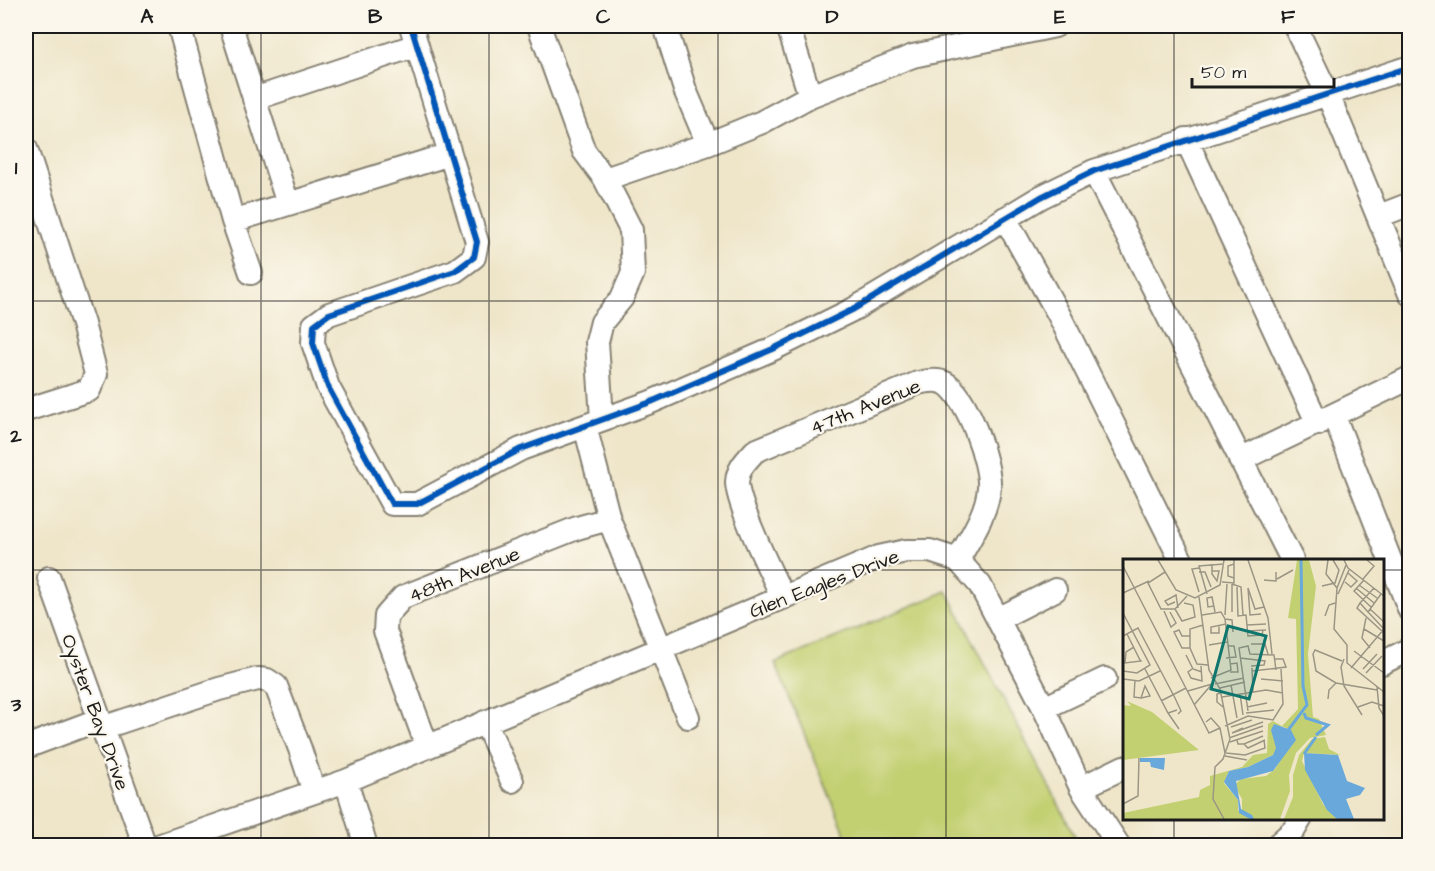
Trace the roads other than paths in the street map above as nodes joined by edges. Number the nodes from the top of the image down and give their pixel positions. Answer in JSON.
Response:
{"nodes":[{"id":1,"x":179,"y":26,"type":"edge"},
{"id":2,"x":231,"y":26,"type":"edge"},
{"id":3,"x":539,"y":26,"type":"edge"},
{"id":4,"x":665,"y":26,"type":"edge"},
{"id":5,"x":788,"y":26,"type":"edge"},
{"id":6,"x":1055,"y":26,"type":"edge"},
{"id":7,"x":1295,"y":26,"type":"edge"},
{"id":8,"x":414,"y":35,"type":"edge"},
{"id":9,"x":1410,"y":67,"type":"edge"},
{"id":10,"x":1328,"y":95,"type":"junction"},
{"id":11,"x":810,"y":96,"type":"junction"},
{"id":12,"x":254,"y":99,"type":"junction"},
{"id":13,"x":1185,"y":139,"type":"junction"},
{"id":14,"x":708,"y":144,"type":"junction"},
{"id":15,"x":26,"y":149,"type":"edge"},
{"id":16,"x":450,"y":154,"type":"junction"},
{"id":17,"x":1094,"y":171,"type":"junction"},
{"id":18,"x":605,"y":179,"type":"junction"},
{"id":19,"x":288,"y":204,"type":"junction"},
{"id":20,"x":1410,"y":204,"type":"edge"},
{"id":21,"x":1379,"y":216,"type":"junction"},
{"id":22,"x":1005,"y":218,"type":"junction"},
{"id":23,"x":233,"y":221,"type":"junction"},
{"id":24,"x":251,"y":273,"type":"dead end"},
{"id":25,"x":1410,"y":294,"type":"edge"},
{"id":26,"x":1410,"y":378,"type":"edge"},
{"id":27,"x":26,"y":410,"type":"edge"},
{"id":28,"x":1326,"y":420,"type":"junction"},
{"id":29,"x":593,"y":422,"type":"junction"},
{"id":30,"x":1240,"y":460,"type":"junction"},
{"id":31,"x":609,"y":519,"type":"junction"},
{"id":32,"x":1180,"y":559,"type":"edge"},
{"id":33,"x":1291,"y":559,"type":"edge"},
{"id":34,"x":958,"y":560,"type":"junction"},
{"id":35,"x":49,"y":578,"type":"dead end"},
{"id":36,"x":1055,"y":590,"type":"dead end"},
{"id":37,"x":783,"y":598,"type":"junction"},
{"id":38,"x":1410,"y":611,"type":"edge"},
{"id":39,"x":998,"y":619,"type":"junction"},
{"id":40,"x":660,"y":648,"type":"junction"},
{"id":41,"x":1410,"y":649,"type":"edge"},
{"id":42,"x":1384,"y":662,"type":"edge"},
{"id":43,"x":1105,"y":679,"type":"dead end"},
{"id":44,"x":1044,"y":708,"type":"junction"},
{"id":45,"x":688,"y":717,"type":"dead end"},
{"id":46,"x":485,"y":722,"type":"junction"},
{"id":47,"x":100,"y":724,"type":"junction"},
{"id":48,"x":427,"y":746,"type":"junction"},
{"id":49,"x":26,"y":747,"type":"edge"},
{"id":50,"x":1123,"y":768,"type":"edge"},
{"id":51,"x":346,"y":781,"type":"junction"},
{"id":52,"x":512,"y":781,"type":"dead end"},
{"id":53,"x":1081,"y":788,"type":"junction"},
{"id":54,"x":314,"y":792,"type":"junction"},
{"id":55,"x":1300,"y":831,"type":"edge"},
{"id":56,"x":145,"y":846,"type":"edge"},
{"id":57,"x":158,"y":846,"type":"edge"},
{"id":58,"x":366,"y":846,"type":"edge"},
{"id":59,"x":1119,"y":846,"type":"edge"},
{"id":60,"x":1276,"y":846,"type":"edge"}],
"edges":[{"from":1,"to":23,"type":"street"},
{"from":2,"to":12,"type":"street"},
{"from":3,"to":18,"type":"street"},
{"from":4,"to":14,"type":"street"},
{"from":5,"to":11,"type":"street"},
{"from":6,"to":11,"type":"street"},
{"from":7,"to":10,"type":"street"},
{"from":8,"to":12,"type":"street"},
{"from":8,"to":16,"type":"street"},
{"from":9,"to":10,"type":"street"},
{"from":10,"to":13,"type":"street"},
{"from":10,"to":21,"type":"street"},
{"from":11,"to":14,"type":"street"},
{"from":12,"to":19,"type":"street"},
{"from":13,"to":17,"type":"street"},
{"from":13,"to":28,"type":"street"},
{"from":14,"to":18,"type":"street"},
{"from":15,"to":27,"type":"street"},
{"from":16,"to":19,"type":"street"},
{"from":16,"to":29,"type":"street"},
{"from":17,"to":22,"type":"street"},
{"from":17,"to":30,"type":"street"},
{"from":18,"to":29,"type":"street"},
{"from":19,"to":23,"type":"street"},
{"from":20,"to":21,"type":"street"},
{"from":21,"to":25,"type":"street"},
{"from":22,"to":29,"type":"street"},
{"from":22,"to":32,"type":"street"},
{"from":23,"to":24,"type":"street"},
{"from":26,"to":28,"type":"street"},
{"from":28,"to":30,"type":"street"},
{"from":28,"to":38,"type":"street"},
{"from":29,"to":31,"type":"street"},
{"from":30,"to":33,"type":"street"},
{"from":31,"to":40,"type":"street"},
{"from":31,"to":48,"type":"street","name":"48th Avenue"},
{"from":34,"to":37,"type":"street","name":"Glen Eagles Drive"},
{"from":34,"to":37,"type":"street","name":"47th Avenue"},
{"from":34,"to":39,"type":"street"},
{"from":35,"to":47,"type":"street","name":"Oyster Bay Drive"},
{"from":36,"to":39,"type":"street"},
{"from":37,"to":40,"type":"street","name":"Glen Eagles Drive"},
{"from":39,"to":44,"type":"street"},
{"from":40,"to":45,"type":"street"},
{"from":40,"to":46,"type":"street","name":"Glen Eagles Drive"},
{"from":41,"to":42,"type":"street"},
{"from":43,"to":44,"type":"street"},
{"from":44,"to":53,"type":"street"},
{"from":46,"to":48,"type":"street","name":"Glen Eagles Drive"},
{"from":46,"to":52,"type":"street"},
{"from":47,"to":49,"type":"street"},
{"from":47,"to":54,"type":"street"},
{"from":47,"to":56,"type":"street","name":"Oyster Bay Drive"},
{"from":48,"to":51,"type":"street","name":"Glen Eagles Drive"},
{"from":50,"to":53,"type":"street"},
{"from":51,"to":54,"type":"street","name":"Glen Eagles Drive"},
{"from":51,"to":58,"type":"street"},
{"from":53,"to":59,"type":"street"},
{"from":54,"to":57,"type":"street","name":"Glen Eagles Drive"},
{"from":55,"to":60,"type":"street"}]}
